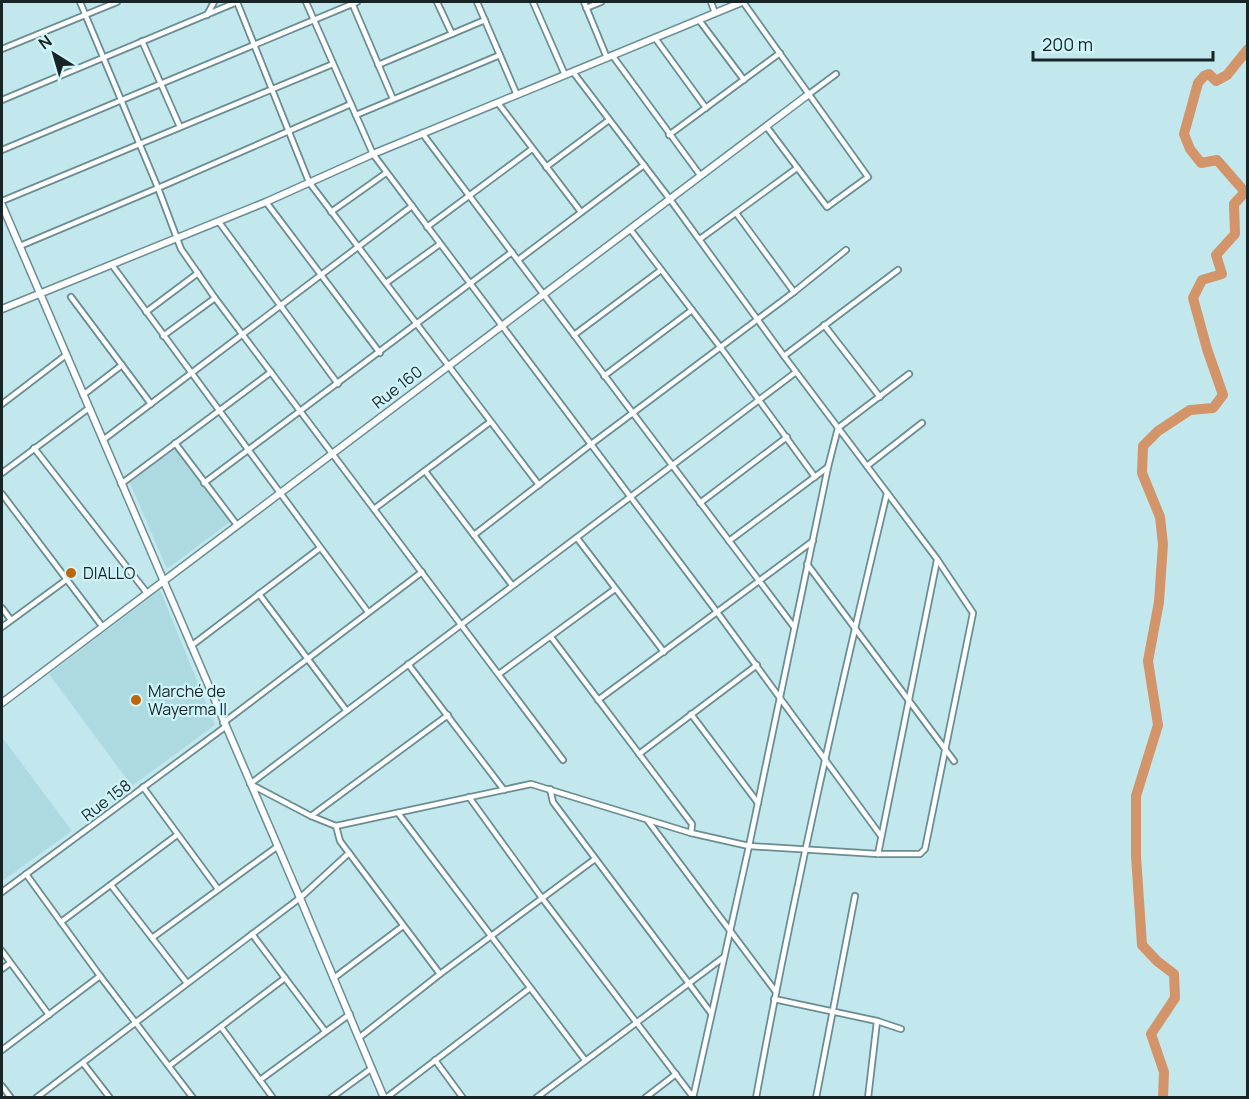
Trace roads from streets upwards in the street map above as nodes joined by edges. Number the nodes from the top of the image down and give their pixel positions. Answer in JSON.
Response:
{"nodes":[{"id":1,"x":80,"y":2,"type":"edge"},
{"id":2,"x":117,"y":2,"type":"edge"},
{"id":3,"x":214,"y":2,"type":"edge"},
{"id":4,"x":237,"y":2,"type":"edge"},
{"id":5,"x":306,"y":2,"type":"edge"},
{"id":6,"x":355,"y":2,"type":"edge"},
{"id":7,"x":437,"y":2,"type":"edge"},
{"id":8,"x":485,"y":2,"type":"edge"},
{"id":9,"x":533,"y":2,"type":"edge"},
{"id":10,"x":584,"y":2,"type":"edge"},
{"id":11,"x":601,"y":2,"type":"edge"},
{"id":12,"x":711,"y":2,"type":"edge"},
{"id":13,"x":743,"y":2,"type":"edge"},
{"id":14,"x":478,"y":3,"type":"edge"},
{"id":15,"x":586,"y":8,"type":"junction"},
{"id":16,"x":716,"y":13,"type":"junction"},
{"id":17,"x":85,"y":15,"type":"junction"},
{"id":18,"x":207,"y":15,"type":"junction"},
{"id":19,"x":314,"y":19,"type":"junction"},
{"id":20,"x":485,"y":20,"type":"junction"},
{"id":21,"x":699,"y":20,"type":"junction"},
{"id":22,"x":452,"y":34,"type":"junction"},
{"id":23,"x":655,"y":38,"type":"junction"},
{"id":24,"x":142,"y":41,"type":"junction"},
{"id":25,"x":254,"y":44,"type":"junction"},
{"id":26,"x":2,"y":49,"type":"edge"},
{"id":27,"x":780,"y":53,"type":"junction"},
{"id":28,"x":500,"y":55,"type":"junction"},
{"id":29,"x":610,"y":56,"type":"junction"},
{"id":30,"x":102,"y":57,"type":"junction"},
{"id":31,"x":333,"y":64,"type":"junction"},
{"id":32,"x":378,"y":65,"type":"junction"},
{"id":33,"x":569,"y":73,"type":"junction"},
{"id":34,"x":836,"y":74,"type":"dead end"},
{"id":35,"x":744,"y":80,"type":"junction"},
{"id":36,"x":161,"y":84,"type":"junction"},
{"id":37,"x":272,"y":88,"type":"junction"},
{"id":38,"x":809,"y":94,"type":"junction"},
{"id":39,"x":517,"y":95,"type":"junction"},
{"id":40,"x":393,"y":99,"type":"junction"},
{"id":41,"x":2,"y":100,"type":"edge"},
{"id":42,"x":121,"y":100,"type":"junction"},
{"id":43,"x":498,"y":103,"type":"junction"},
{"id":44,"x":351,"y":104,"type":"junction"},
{"id":45,"x":706,"y":108,"type":"junction"},
{"id":46,"x":356,"y":115,"type":"junction"},
{"id":47,"x":609,"y":120,"type":"junction"},
{"id":48,"x":765,"y":126,"type":"junction"},
{"id":49,"x":180,"y":128,"type":"junction"},
{"id":50,"x":289,"y":131,"type":"junction"},
{"id":51,"x":422,"y":134,"type":"junction"},
{"id":52,"x":669,"y":135,"type":"junction"},
{"id":53,"x":140,"y":144,"type":"junction"},
{"id":54,"x":532,"y":149,"type":"junction"},
{"id":55,"x":2,"y":150,"type":"edge"},
{"id":56,"x":373,"y":154,"type":"junction"},
{"id":57,"x":644,"y":165,"type":"junction"},
{"id":58,"x":546,"y":167,"type":"junction"},
{"id":59,"x":797,"y":168,"type":"junction"},
{"id":60,"x":386,"y":173,"type":"junction"},
{"id":61,"x":700,"y":176,"type":"junction"},
{"id":62,"x":309,"y":182,"type":"junction"},
{"id":63,"x":158,"y":188,"type":"junction"},
{"id":64,"x":469,"y":196,"type":"junction"},
{"id":65,"x":669,"y":198,"type":"junction"},
{"id":66,"x":266,"y":202,"type":"junction"},
{"id":67,"x":2,"y":203,"type":"edge"},
{"id":68,"x":412,"y":206,"type":"junction"},
{"id":69,"x":331,"y":212,"type":"junction"},
{"id":70,"x":580,"y":212,"type":"junction"},
{"id":71,"x":736,"y":213,"type":"junction"},
{"id":72,"x":219,"y":222,"type":"junction"},
{"id":73,"x":427,"y":227,"type":"junction"},
{"id":74,"x":630,"y":229,"type":"junction"},
{"id":75,"x":178,"y":238,"type":"junction"},
{"id":76,"x":700,"y":239,"type":"junction"},
{"id":77,"x":440,"y":244,"type":"junction"},
{"id":78,"x":20,"y":246,"type":"junction"},
{"id":79,"x":359,"y":248,"type":"junction"},
{"id":80,"x":846,"y":250,"type":"dead end"},
{"id":81,"x":512,"y":252,"type":"junction"},
{"id":82,"x":518,"y":260,"type":"junction"},
{"id":83,"x":112,"y":265,"type":"junction"},
{"id":84,"x":661,"y":270,"type":"junction"},
{"id":85,"x":898,"y":270,"type":"dead end"},
{"id":86,"x":198,"y":273,"type":"junction"},
{"id":87,"x":322,"y":275,"type":"junction"},
{"id":88,"x":387,"y":284,"type":"junction"},
{"id":89,"x":471,"y":285,"type":"junction"},
{"id":90,"x":794,"y":292,"type":"junction"},
{"id":91,"x":40,"y":294,"type":"junction"},
{"id":92,"x":543,"y":295,"type":"junction"},
{"id":93,"x":70,"y":297,"type":"dead end"},
{"id":94,"x":215,"y":298,"type":"junction"},
{"id":95,"x":280,"y":306,"type":"junction"},
{"id":96,"x":2,"y":309,"type":"edge"},
{"id":97,"x":692,"y":310,"type":"junction"},
{"id":98,"x":146,"y":312,"type":"junction"},
{"id":99,"x":758,"y":320,"type":"junction"},
{"id":100,"x":417,"y":325,"type":"junction"},
{"id":101,"x":824,"y":325,"type":"junction"},
{"id":102,"x":502,"y":326,"type":"junction"},
{"id":103,"x":243,"y":334,"type":"junction"},
{"id":104,"x":574,"y":335,"type":"junction"},
{"id":105,"x":163,"y":336,"type":"junction"},
{"id":106,"x":721,"y":348,"type":"junction"},
{"id":107,"x":380,"y":353,"type":"junction"},
{"id":108,"x":66,"y":355,"type":"junction"},
{"id":109,"x":784,"y":356,"type":"junction"},
{"id":110,"x":122,"y":365,"type":"junction"},
{"id":111,"x":448,"y":365,"type":"junction"},
{"id":112,"x":271,"y":372,"type":"junction"},
{"id":113,"x":796,"y":372,"type":"junction"},
{"id":114,"x":191,"y":373,"type":"junction"},
{"id":115,"x":909,"y":374,"type":"dead end"},
{"id":116,"x":604,"y":376,"type":"junction"},
{"id":117,"x":338,"y":384,"type":"junction"},
{"id":118,"x":83,"y":395,"type":"junction"},
{"id":119,"x":880,"y":397,"type":"junction"},
{"id":120,"x":759,"y":400,"type":"junction"},
{"id":121,"x":2,"y":404,"type":"edge"},
{"id":122,"x":151,"y":404,"type":"junction"},
{"id":123,"x":89,"y":408,"type":"junction"},
{"id":124,"x":219,"y":411,"type":"junction"},
{"id":125,"x":301,"y":412,"type":"junction"},
{"id":126,"x":633,"y":414,"type":"junction"},
{"id":127,"x":490,"y":422,"type":"junction"},
{"id":128,"x":922,"y":423,"type":"dead end"},
{"id":129,"x":838,"y":428,"type":"junction"},
{"id":130,"x":787,"y":437,"type":"junction"},
{"id":131,"x":103,"y":440,"type":"junction"},
{"id":132,"x":175,"y":443,"type":"junction"},
{"id":133,"x":590,"y":445,"type":"junction"},
{"id":134,"x":34,"y":448,"type":"junction"},
{"id":135,"x":249,"y":451,"type":"junction"},
{"id":136,"x":332,"y":454,"type":"junction"},
{"id":137,"x":672,"y":466,"type":"junction"},
{"id":138,"x":867,"y":466,"type":"junction"},
{"id":139,"x":828,"y":467,"type":"junction"},
{"id":140,"x":425,"y":471,"type":"junction"},
{"id":141,"x":2,"y":473,"type":"edge"},
{"id":142,"x":815,"y":477,"type":"junction"},
{"id":143,"x":204,"y":483,"type":"junction"},
{"id":144,"x":121,"y":484,"type":"junction"},
{"id":145,"x":539,"y":485,"type":"junction"},
{"id":146,"x":888,"y":493,"type":"junction"},
{"id":147,"x":2,"y":494,"type":"edge"},
{"id":148,"x":280,"y":494,"type":"junction"},
{"id":149,"x":630,"y":497,"type":"junction"},
{"id":150,"x":700,"y":503,"type":"junction"},
{"id":151,"x":374,"y":509,"type":"junction"},
{"id":152,"x":237,"y":525,"type":"junction"},
{"id":153,"x":474,"y":535,"type":"junction"},
{"id":154,"x":577,"y":538,"type":"junction"},
{"id":155,"x":813,"y":540,"type":"junction"},
{"id":156,"x":729,"y":542,"type":"junction"},
{"id":157,"x":320,"y":548,"type":"junction"},
{"id":158,"x":937,"y":559,"type":"junction"},
{"id":159,"x":807,"y":564,"type":"junction"},
{"id":160,"x":422,"y":572,"type":"junction"},
{"id":161,"x":66,"y":580,"type":"junction"},
{"id":162,"x":759,"y":581,"type":"junction"},
{"id":163,"x":163,"y":582,"type":"junction"},
{"id":164,"x":512,"y":585,"type":"junction"},
{"id":165,"x":615,"y":589,"type":"junction"},
{"id":166,"x":147,"y":593,"type":"junction"},
{"id":167,"x":259,"y":594,"type":"junction"},
{"id":168,"x":2,"y":608,"type":"edge"},
{"id":169,"x":368,"y":612,"type":"junction"},
{"id":170,"x":717,"y":612,"type":"junction"},
{"id":171,"x":11,"y":620,"type":"junction"},
{"id":172,"x":461,"y":624,"type":"junction"},
{"id":173,"x":102,"y":626,"type":"junction"},
{"id":174,"x":2,"y":627,"type":"edge"},
{"id":175,"x":794,"y":627,"type":"junction"},
{"id":176,"x":855,"y":627,"type":"junction"},
{"id":177,"x":551,"y":637,"type":"junction"},
{"id":178,"x":191,"y":646,"type":"junction"},
{"id":179,"x":664,"y":652,"type":"junction"},
{"id":180,"x":307,"y":659,"type":"junction"},
{"id":181,"x":408,"y":664,"type":"junction"},
{"id":182,"x":757,"y":665,"type":"junction"},
{"id":183,"x":499,"y":674,"type":"junction"},
{"id":184,"x":780,"y":696,"type":"junction"},
{"id":185,"x":598,"y":700,"type":"junction"},
{"id":186,"x":909,"y":700,"type":"junction"},
{"id":187,"x":2,"y":703,"type":"edge"},
{"id":188,"x":346,"y":711,"type":"junction"},
{"id":189,"x":691,"y":714,"type":"junction"},
{"id":190,"x":448,"y":715,"type":"junction"},
{"id":191,"x":224,"y":725,"type":"junction"},
{"id":192,"x":945,"y":750,"type":"junction"},
{"id":193,"x":639,"y":754,"type":"junction"},
{"id":194,"x":563,"y":760,"type":"dead end"},
{"id":195,"x":825,"y":760,"type":"junction"},
{"id":196,"x":954,"y":761,"type":"dead end"},
{"id":197,"x":250,"y":784,"type":"junction"},
{"id":198,"x":143,"y":787,"type":"junction"},
{"id":199,"x":549,"y":789,"type":"junction"},
{"id":200,"x":504,"y":790,"type":"junction"},
{"id":201,"x":469,"y":797,"type":"junction"},
{"id":202,"x":758,"y":803,"type":"junction"},
{"id":203,"x":398,"y":813,"type":"junction"},
{"id":204,"x":311,"y":816,"type":"junction"},
{"id":205,"x":647,"y":820,"type":"junction"},
{"id":206,"x":336,"y":826,"type":"junction"},
{"id":207,"x":691,"y":833,"type":"junction"},
{"id":208,"x":177,"y":835,"type":"junction"},
{"id":209,"x":881,"y":836,"type":"junction"},
{"id":210,"x":278,"y":846,"type":"junction"},
{"id":211,"x":749,"y":846,"type":"junction"},
{"id":212,"x":805,"y":850,"type":"junction"},
{"id":213,"x":349,"y":853,"type":"junction"},
{"id":214,"x":878,"y":854,"type":"junction"},
{"id":215,"x":595,"y":859,"type":"junction"},
{"id":216,"x":26,"y":874,"type":"junction"},
{"id":217,"x":111,"y":885,"type":"junction"},
{"id":218,"x":218,"y":889,"type":"junction"},
{"id":219,"x":2,"y":892,"type":"edge"},
{"id":220,"x":855,"y":896,"type":"dead end"},
{"id":221,"x":300,"y":898,"type":"junction"},
{"id":222,"x":542,"y":898,"type":"junction"},
{"id":223,"x":61,"y":922,"type":"junction"},
{"id":224,"x":403,"y":926,"type":"junction"},
{"id":225,"x":730,"y":930,"type":"junction"},
{"id":226,"x":252,"y":934,"type":"junction"},
{"id":227,"x":491,"y":936,"type":"junction"},
{"id":228,"x":152,"y":938,"type":"junction"},
{"id":229,"x":2,"y":951,"type":"edge"},
{"id":230,"x":724,"y":957,"type":"junction"},
{"id":231,"x":10,"y":963,"type":"junction"},
{"id":232,"x":2,"y":969,"type":"edge"},
{"id":233,"x":440,"y":974,"type":"junction"},
{"id":234,"x":100,"y":976,"type":"junction"},
{"id":235,"x":285,"y":978,"type":"junction"},
{"id":236,"x":334,"y":978,"type":"junction"},
{"id":237,"x":187,"y":983,"type":"junction"},
{"id":238,"x":690,"y":983,"type":"junction"},
{"id":239,"x":530,"y":988,"type":"junction"},
{"id":240,"x":776,"y":992,"type":"junction"},
{"id":241,"x":774,"y":999,"type":"junction"},
{"id":242,"x":832,"y":1011,"type":"junction"},
{"id":243,"x":711,"y":1012,"type":"junction"},
{"id":244,"x":350,"y":1014,"type":"junction"},
{"id":245,"x":49,"y":1015,"type":"junction"},
{"id":246,"x":877,"y":1021,"type":"junction"},
{"id":247,"x":637,"y":1022,"type":"junction"},
{"id":248,"x":136,"y":1023,"type":"junction"},
{"id":249,"x":221,"y":1027,"type":"junction"},
{"id":250,"x":901,"y":1029,"type":"dead end"},
{"id":251,"x":326,"y":1031,"type":"junction"},
{"id":252,"x":360,"y":1037,"type":"junction"},
{"id":253,"x":2,"y":1050,"type":"edge"},
{"id":254,"x":435,"y":1060,"type":"junction"},
{"id":255,"x":585,"y":1060,"type":"junction"},
{"id":256,"x":83,"y":1063,"type":"junction"},
{"id":257,"x":169,"y":1066,"type":"junction"},
{"id":258,"x":372,"y":1068,"type":"junction"},
{"id":259,"x":675,"y":1074,"type":"junction"},
{"id":260,"x":260,"y":1080,"type":"junction"},
{"id":261,"x":2,"y":1086,"type":"edge"},
{"id":262,"x":693,"y":1097,"type":"edge"},
{"id":263,"x":10,"y":1098,"type":"edge"},
{"id":264,"x":36,"y":1098,"type":"edge"},
{"id":265,"x":110,"y":1098,"type":"edge"},
{"id":266,"x":193,"y":1098,"type":"edge"},
{"id":267,"x":273,"y":1098,"type":"edge"},
{"id":268,"x":331,"y":1098,"type":"edge"},
{"id":269,"x":385,"y":1098,"type":"edge"},
{"id":270,"x":463,"y":1098,"type":"edge"},
{"id":271,"x":536,"y":1098,"type":"edge"},
{"id":272,"x":645,"y":1098,"type":"edge"},
{"id":273,"x":756,"y":1098,"type":"edge"},
{"id":274,"x":816,"y":1098,"type":"edge"},
{"id":275,"x":868,"y":1098,"type":"edge"}],
"edges":[{"from":1,"to":17,"type":"street"},
{"from":2,"to":17,"type":"street"},
{"from":3,"to":18,"type":"street"},
{"from":4,"to":18,"type":"street"},
{"from":4,"to":25,"type":"street"},
{"from":5,"to":19,"type":"street"},
{"from":6,"to":19,"type":"street"},
{"from":6,"to":32,"type":"street"},
{"from":7,"to":22,"type":"street"},
{"from":8,"to":14,"type":"street"},
{"from":9,"to":33,"type":"street"},
{"from":10,"to":15,"type":"street"},
{"from":11,"to":15,"type":"street"},
{"from":12,"to":16,"type":"street"},
{"from":13,"to":16,"type":"street"},
{"from":13,"to":27,"type":"street"},
{"from":14,"to":20,"type":"street"},
{"from":15,"to":29,"type":"street"},
{"from":16,"to":21,"type":"street"},
{"from":17,"to":26,"type":"street"},
{"from":17,"to":30,"type":"street"},
{"from":18,"to":24,"type":"street"},
{"from":19,"to":25,"type":"street"},
{"from":19,"to":31,"type":"street"},
{"from":20,"to":22,"type":"street"},
{"from":20,"to":28,"type":"street"},
{"from":21,"to":23,"type":"street"},
{"from":21,"to":35,"type":"street"},
{"from":22,"to":32,"type":"street"},
{"from":23,"to":29,"type":"street"},
{"from":23,"to":45,"type":"street"},
{"from":24,"to":30,"type":"street"},
{"from":24,"to":36,"type":"street"},
{"from":25,"to":36,"type":"street"},
{"from":25,"to":37,"type":"street"},
{"from":27,"to":35,"type":"street"},
{"from":27,"to":38,"type":"street"},
{"from":28,"to":39,"type":"street"},
{"from":28,"to":40,"type":"street"},
{"from":29,"to":33,"type":"street"},
{"from":29,"to":52,"type":"street"},
{"from":30,"to":41,"type":"street"},
{"from":30,"to":42,"type":"street"},
{"from":31,"to":37,"type":"street"},
{"from":31,"to":44,"type":"street"},
{"from":32,"to":40,"type":"street"},
{"from":33,"to":39,"type":"street"},
{"from":33,"to":47,"type":"street"},
{"from":34,"to":38,"type":"street"},
{"from":35,"to":45,"type":"street"},
{"from":36,"to":42,"type":"street"},
{"from":36,"to":49,"type":"street"},
{"from":37,"to":49,"type":"street"},
{"from":37,"to":50,"type":"street"},
{"from":38,"to":48,"type":"street","name":"Rue 160"},
{"from":38,"to":59,"type":"street"},
{"from":39,"to":43,"type":"street"},
{"from":40,"to":46,"type":"street"},
{"from":42,"to":53,"type":"street"},
{"from":42,"to":55,"type":"street"},
{"from":43,"to":51,"type":"street"},
{"from":43,"to":54,"type":"street"},
{"from":44,"to":46,"type":"street"},
{"from":44,"to":50,"type":"street"},
{"from":45,"to":52,"type":"street"},
{"from":46,"to":56,"type":"street"},
{"from":47,"to":57,"type":"street"},
{"from":47,"to":58,"type":"street"},
{"from":48,"to":59,"type":"street"},
{"from":48,"to":61,"type":"street","name":"Rue 160"},
{"from":49,"to":53,"type":"street"},
{"from":50,"to":62,"type":"street"},
{"from":50,"to":63,"type":"street"},
{"from":51,"to":56,"type":"street"},
{"from":51,"to":64,"type":"street"},
{"from":52,"to":61,"type":"street"},
{"from":53,"to":63,"type":"street"},
{"from":53,"to":67,"type":"street"},
{"from":54,"to":58,"type":"street"},
{"from":54,"to":64,"type":"street"},
{"from":56,"to":60,"type":"street"},
{"from":56,"to":62,"type":"street"},
{"from":57,"to":65,"type":"street"},
{"from":57,"to":70,"type":"street"},
{"from":58,"to":70,"type":"street"},
{"from":59,"to":71,"type":"street"},
{"from":60,"to":68,"type":"street"},
{"from":60,"to":69,"type":"street"},
{"from":61,"to":65,"type":"street","name":"Rue 160"},
{"from":62,"to":66,"type":"street"},
{"from":62,"to":69,"type":"street"},
{"from":63,"to":75,"type":"street"},
{"from":63,"to":78,"type":"street"},
{"from":64,"to":73,"type":"street"},
{"from":64,"to":81,"type":"street"},
{"from":65,"to":74,"type":"street","name":"Rue 160"},
{"from":65,"to":76,"type":"street"},
{"from":66,"to":72,"type":"street"},
{"from":66,"to":87,"type":"street"},
{"from":67,"to":78,"type":"street"},
{"from":68,"to":73,"type":"street"},
{"from":68,"to":79,"type":"street"},
{"from":69,"to":79,"type":"street"},
{"from":70,"to":82,"type":"street"},
{"from":71,"to":76,"type":"street"},
{"from":71,"to":90,"type":"street"},
{"from":72,"to":75,"type":"street"},
{"from":72,"to":95,"type":"street"},
{"from":73,"to":77,"type":"street"},
{"from":74,"to":84,"type":"street"},
{"from":74,"to":92,"type":"street","name":"Rue 160"},
{"from":75,"to":83,"type":"street"},
{"from":75,"to":86,"type":"street"},
{"from":76,"to":99,"type":"street"},
{"from":77,"to":88,"type":"street"},
{"from":77,"to":89,"type":"street"},
{"from":78,"to":91,"type":"street"},
{"from":79,"to":87,"type":"street"},
{"from":79,"to":88,"type":"street"},
{"from":80,"to":90,"type":"street"},
{"from":81,"to":82,"type":"street"},
{"from":81,"to":89,"type":"street"},
{"from":82,"to":92,"type":"street"},
{"from":83,"to":91,"type":"street"},
{"from":83,"to":98,"type":"street"},
{"from":84,"to":97,"type":"street"},
{"from":84,"to":104,"type":"street"},
{"from":85,"to":101,"type":"street"},
{"from":86,"to":94,"type":"street"},
{"from":86,"to":98,"type":"street"},
{"from":87,"to":95,"type":"street"},
{"from":87,"to":107,"type":"street"},
{"from":88,"to":100,"type":"street"},
{"from":89,"to":100,"type":"street"},
{"from":89,"to":102,"type":"street"},
{"from":90,"to":99,"type":"street"},
{"from":91,"to":96,"type":"street"},
{"from":91,"to":108,"type":"street"},
{"from":92,"to":102,"type":"street","name":"Rue 160"},
{"from":92,"to":104,"type":"street"},
{"from":93,"to":110,"type":"street"},
{"from":94,"to":103,"type":"street"},
{"from":94,"to":105,"type":"street"},
{"from":95,"to":103,"type":"street"},
{"from":95,"to":117,"type":"street"},
{"from":97,"to":106,"type":"street"},
{"from":97,"to":116,"type":"street"},
{"from":98,"to":105,"type":"street"},
{"from":99,"to":106,"type":"street"},
{"from":99,"to":109,"type":"street"},
{"from":100,"to":107,"type":"street"},
{"from":100,"to":111,"type":"street"},
{"from":101,"to":109,"type":"street"},
{"from":101,"to":119,"type":"street"},
{"from":102,"to":111,"type":"street","name":"Rue 160"},
{"from":102,"to":133,"type":"street"},
{"from":103,"to":112,"type":"street"},
{"from":103,"to":114,"type":"street"},
{"from":104,"to":116,"type":"street"},
{"from":105,"to":114,"type":"street"},
{"from":106,"to":120,"type":"street"},
{"from":106,"to":126,"type":"street"},
{"from":107,"to":117,"type":"street"},
{"from":108,"to":118,"type":"street"},
{"from":108,"to":121,"type":"street"},
{"from":109,"to":113,"type":"street"},
{"from":110,"to":118,"type":"street"},
{"from":110,"to":122,"type":"street"},
{"from":111,"to":127,"type":"street"},
{"from":111,"to":136,"type":"street","name":"Rue 160"},
{"from":112,"to":124,"type":"street"},
{"from":112,"to":125,"type":"street"},
{"from":113,"to":120,"type":"street"},
{"from":113,"to":129,"type":"street"},
{"from":114,"to":122,"type":"street"},
{"from":114,"to":124,"type":"street"},
{"from":115,"to":119,"type":"street"},
{"from":116,"to":126,"type":"street"},
{"from":117,"to":125,"type":"street"},
{"from":118,"to":123,"type":"street"},
{"from":119,"to":129,"type":"street"},
{"from":120,"to":130,"type":"street"},
{"from":120,"to":137,"type":"street"},
{"from":122,"to":131,"type":"street"},
{"from":123,"to":131,"type":"street"},
{"from":123,"to":134,"type":"street"},
{"from":124,"to":132,"type":"street"},
{"from":124,"to":135,"type":"street"},
{"from":125,"to":135,"type":"street"},
{"from":125,"to":136,"type":"street"},
{"from":126,"to":133,"type":"street"},
{"from":126,"to":137,"type":"street"},
{"from":127,"to":140,"type":"street"},
{"from":127,"to":145,"type":"street"},
{"from":128,"to":138,"type":"street"},
{"from":129,"to":138,"type":"street"},
{"from":129,"to":139,"type":"street"},
{"from":130,"to":142,"type":"street"},
{"from":130,"to":150,"type":"street"},
{"from":131,"to":144,"type":"street"},
{"from":132,"to":143,"type":"street"},
{"from":132,"to":144,"type":"street"},
{"from":133,"to":145,"type":"street"},
{"from":133,"to":149,"type":"street"},
{"from":134,"to":141,"type":"street"},
{"from":134,"to":166,"type":"street"},
{"from":135,"to":143,"type":"street"},
{"from":135,"to":148,"type":"street"},
{"from":136,"to":148,"type":"street","name":"Rue 160"},
{"from":136,"to":151,"type":"street"},
{"from":137,"to":149,"type":"street"},
{"from":137,"to":150,"type":"street"},
{"from":138,"to":146,"type":"street"},
{"from":139,"to":142,"type":"street"},
{"from":139,"to":155,"type":"street"},
{"from":140,"to":151,"type":"street"},
{"from":140,"to":153,"type":"street"},
{"from":142,"to":156,"type":"street"},
{"from":143,"to":152,"type":"street"},
{"from":144,"to":163,"type":"street"},
{"from":145,"to":153,"type":"street"},
{"from":146,"to":158,"type":"street"},
{"from":146,"to":176,"type":"street"},
{"from":147,"to":161,"type":"street"},
{"from":148,"to":152,"type":"street","name":"Rue 160"},
{"from":148,"to":157,"type":"street"},
{"from":149,"to":154,"type":"street"},
{"from":149,"to":170,"type":"street"},
{"from":150,"to":156,"type":"street"},
{"from":151,"to":160,"type":"street"},
{"from":152,"to":163,"type":"street","name":"Rue 160"},
{"from":153,"to":164,"type":"street"},
{"from":154,"to":164,"type":"street"},
{"from":154,"to":165,"type":"street"},
{"from":155,"to":159,"type":"street"},
{"from":155,"to":162,"type":"street"},
{"from":156,"to":162,"type":"street"},
{"from":157,"to":167,"type":"street"},
{"from":157,"to":169,"type":"street"},
{"from":158,"to":186,"type":"street"},
{"from":158,"to":192,"type":"street"},
{"from":159,"to":175,"type":"street"},
{"from":159,"to":176,"type":"street"},
{"from":160,"to":169,"type":"street","name":"Rue 158"},
{"from":160,"to":172,"type":"street"},
{"from":161,"to":171,"type":"street"},
{"from":161,"to":173,"type":"street"},
{"from":162,"to":170,"type":"street"},
{"from":162,"to":175,"type":"street"},
{"from":163,"to":166,"type":"street","name":"Rue 160"},
{"from":163,"to":178,"type":"street"},
{"from":164,"to":172,"type":"street"},
{"from":165,"to":177,"type":"street"},
{"from":165,"to":179,"type":"street"},
{"from":166,"to":173,"type":"street","name":"Rue 160"},
{"from":167,"to":178,"type":"street"},
{"from":167,"to":180,"type":"street"},
{"from":168,"to":171,"type":"street"},
{"from":169,"to":180,"type":"street","name":"Rue 158"},
{"from":170,"to":179,"type":"street"},
{"from":170,"to":182,"type":"street"},
{"from":171,"to":174,"type":"street"},
{"from":172,"to":181,"type":"street"},
{"from":172,"to":183,"type":"street"},
{"from":173,"to":187,"type":"street","name":"Rue 160"},
{"from":175,"to":184,"type":"street"},
{"from":176,"to":186,"type":"street"},
{"from":176,"to":195,"type":"street"},
{"from":177,"to":183,"type":"street"},
{"from":177,"to":185,"type":"street"},
{"from":178,"to":191,"type":"street"},
{"from":179,"to":185,"type":"street"},
{"from":180,"to":188,"type":"street"},
{"from":180,"to":191,"type":"street","name":"Rue 158"},
{"from":181,"to":188,"type":"street"},
{"from":181,"to":190,"type":"street"},
{"from":182,"to":184,"type":"street"},
{"from":182,"to":189,"type":"street"},
{"from":183,"to":194,"type":"street"},
{"from":184,"to":195,"type":"street"},
{"from":184,"to":202,"type":"street"},
{"from":185,"to":193,"type":"street"},
{"from":186,"to":192,"type":"street"},
{"from":186,"to":209,"type":"street"},
{"from":188,"to":197,"type":"street"},
{"from":189,"to":193,"type":"street"},
{"from":189,"to":202,"type":"street"},
{"from":190,"to":200,"type":"street"},
{"from":190,"to":204,"type":"street"},
{"from":191,"to":197,"type":"street"},
{"from":191,"to":198,"type":"street","name":"Rue 158"},
{"from":192,"to":196,"type":"street"},
{"from":192,"to":214,"type":"street"},
{"from":193,"to":207,"type":"street"},
{"from":195,"to":209,"type":"street"},
{"from":195,"to":212,"type":"street"},
{"from":197,"to":204,"type":"street"},
{"from":197,"to":210,"type":"street"},
{"from":198,"to":208,"type":"street"},
{"from":198,"to":216,"type":"street","name":"Rue 158"},
{"from":199,"to":200,"type":"street"},
{"from":199,"to":205,"type":"street"},
{"from":199,"to":215,"type":"street"},
{"from":200,"to":201,"type":"street"},
{"from":201,"to":203,"type":"street"},
{"from":201,"to":222,"type":"street"},
{"from":202,"to":211,"type":"street"},
{"from":203,"to":206,"type":"street"},
{"from":203,"to":227,"type":"street"},
{"from":204,"to":206,"type":"street"},
{"from":205,"to":207,"type":"street"},
{"from":205,"to":225,"type":"street"},
{"from":206,"to":213,"type":"street"},
{"from":207,"to":211,"type":"street"},
{"from":208,"to":217,"type":"street"},
{"from":208,"to":218,"type":"street"},
{"from":209,"to":214,"type":"street"},
{"from":210,"to":218,"type":"street"},
{"from":210,"to":221,"type":"street"},
{"from":211,"to":212,"type":"street"},
{"from":211,"to":225,"type":"street"},
{"from":212,"to":214,"type":"street"},
{"from":212,"to":240,"type":"street"},
{"from":213,"to":221,"type":"street"},
{"from":213,"to":224,"type":"street"},
{"from":215,"to":222,"type":"street"},
{"from":215,"to":238,"type":"street"},
{"from":216,"to":219,"type":"street","name":"Rue 158"},
{"from":216,"to":223,"type":"street"},
{"from":217,"to":223,"type":"street"},
{"from":217,"to":228,"type":"street"},
{"from":218,"to":228,"type":"street"},
{"from":220,"to":242,"type":"street"},
{"from":221,"to":226,"type":"street"},
{"from":221,"to":236,"type":"street"},
{"from":222,"to":227,"type":"street"},
{"from":222,"to":247,"type":"street"},
{"from":223,"to":234,"type":"street"},
{"from":224,"to":233,"type":"street"},
{"from":224,"to":236,"type":"street"},
{"from":225,"to":230,"type":"street"},
{"from":225,"to":240,"type":"street"},
{"from":226,"to":235,"type":"street"},
{"from":226,"to":237,"type":"street"},
{"from":227,"to":233,"type":"street"},
{"from":227,"to":239,"type":"street"},
{"from":228,"to":237,"type":"street"},
{"from":229,"to":231,"type":"street"},
{"from":230,"to":238,"type":"street"},
{"from":230,"to":243,"type":"street"},
{"from":231,"to":232,"type":"street"},
{"from":231,"to":245,"type":"street"},
{"from":233,"to":252,"type":"street"},
{"from":234,"to":245,"type":"street"},
{"from":234,"to":248,"type":"street"},
{"from":235,"to":249,"type":"street"},
{"from":235,"to":251,"type":"street"},
{"from":236,"to":244,"type":"street"},
{"from":237,"to":248,"type":"street"},
{"from":238,"to":243,"type":"street"},
{"from":238,"to":247,"type":"street"},
{"from":239,"to":254,"type":"street"},
{"from":239,"to":255,"type":"street"},
{"from":240,"to":241,"type":"street"},
{"from":241,"to":242,"type":"street"},
{"from":241,"to":273,"type":"street"},
{"from":242,"to":246,"type":"street"},
{"from":242,"to":274,"type":"street"},
{"from":243,"to":262,"type":"street"},
{"from":244,"to":251,"type":"street"},
{"from":244,"to":252,"type":"street"},
{"from":245,"to":253,"type":"street"},
{"from":246,"to":250,"type":"street"},
{"from":246,"to":275,"type":"street"},
{"from":247,"to":255,"type":"street"},
{"from":247,"to":259,"type":"street"},
{"from":248,"to":256,"type":"street"},
{"from":248,"to":257,"type":"street"},
{"from":249,"to":257,"type":"street"},
{"from":249,"to":260,"type":"street"},
{"from":251,"to":260,"type":"street"},
{"from":252,"to":258,"type":"street"},
{"from":254,"to":269,"type":"street"},
{"from":254,"to":270,"type":"street"},
{"from":255,"to":271,"type":"street"},
{"from":256,"to":264,"type":"street"},
{"from":256,"to":265,"type":"street"},
{"from":257,"to":266,"type":"street"},
{"from":258,"to":268,"type":"street"},
{"from":258,"to":269,"type":"street"},
{"from":259,"to":262,"type":"street"},
{"from":259,"to":272,"type":"street"},
{"from":260,"to":267,"type":"street"},
{"from":261,"to":263,"type":"street"}]}
